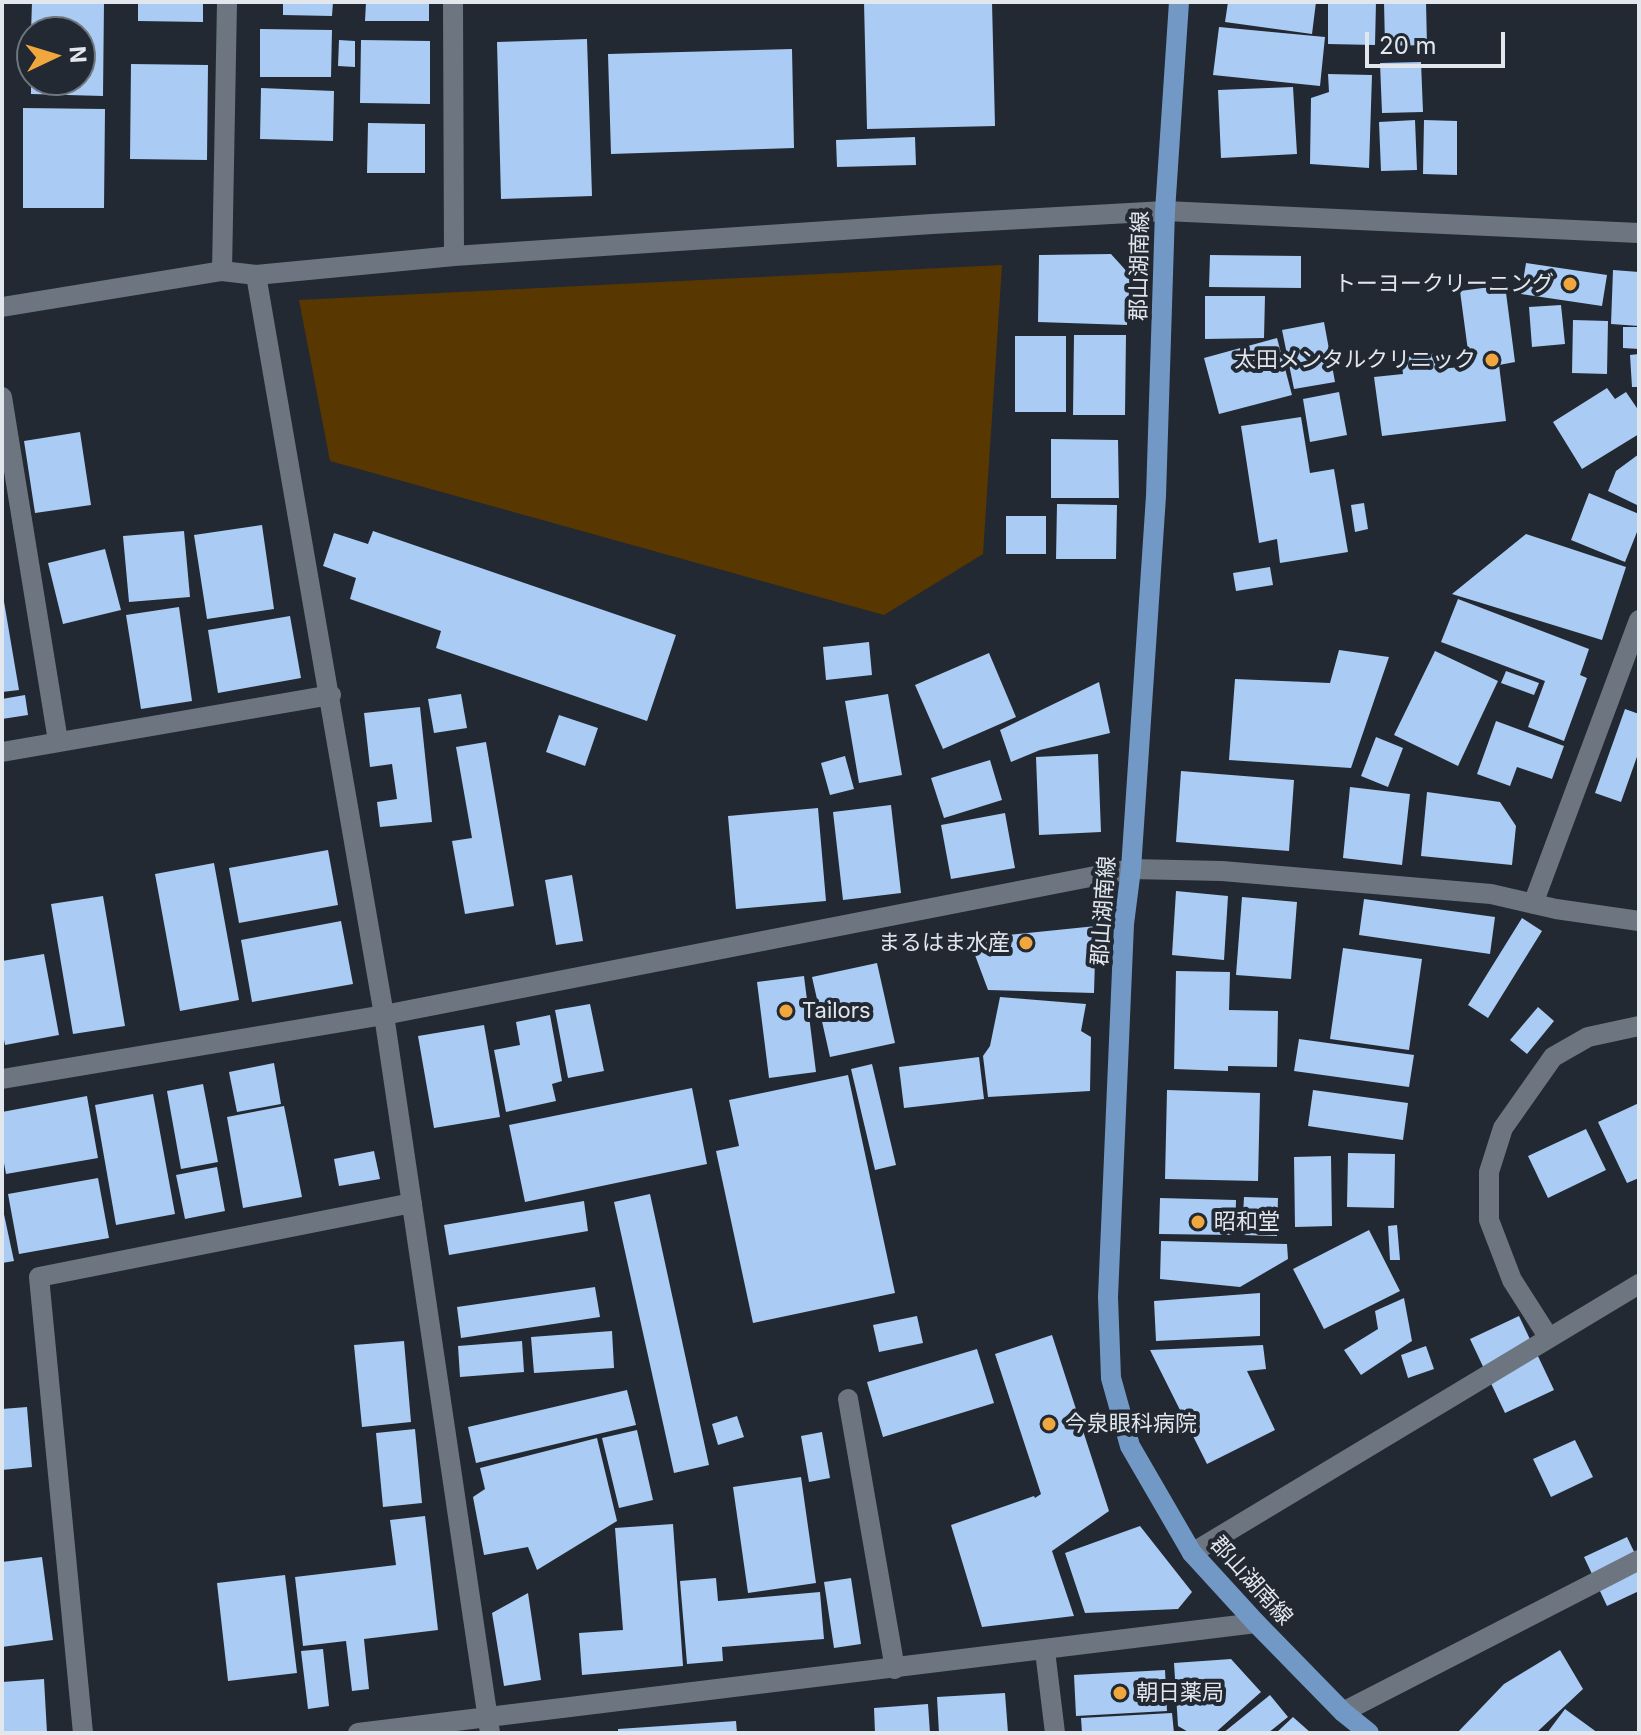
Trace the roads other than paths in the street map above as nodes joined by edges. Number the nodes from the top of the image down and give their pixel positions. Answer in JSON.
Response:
{"nodes":[{"id":1,"x":227,"y":2,"type":"edge"},
{"id":2,"x":453,"y":2,"type":"edge"},
{"id":3,"x":1179,"y":2,"type":"edge"},
{"id":4,"x":1165,"y":211,"type":"junction"},
{"id":5,"x":1639,"y":233,"type":"edge"},
{"id":6,"x":454,"y":256,"type":"junction"},
{"id":7,"x":222,"y":271,"type":"junction"},
{"id":8,"x":256,"y":275,"type":"junction"},
{"id":9,"x":2,"y":307,"type":"edge"},
{"id":10,"x":2,"y":397,"type":"edge"},
{"id":11,"x":1639,"y":620,"type":"edge"},
{"id":12,"x":331,"y":695,"type":"junction"},
{"id":13,"x":58,"y":741,"type":"junction"},
{"id":14,"x":2,"y":752,"type":"edge"},
{"id":15,"x":1131,"y":869,"type":"junction"},
{"id":16,"x":1533,"y":904,"type":"junction"},
{"id":17,"x":1639,"y":921,"type":"edge"},
{"id":18,"x":384,"y":1015,"type":"junction"},
{"id":19,"x":1639,"y":1026,"type":"edge"},
{"id":20,"x":2,"y":1079,"type":"edge"},
{"id":21,"x":412,"y":1203,"type":"junction"},
{"id":22,"x":1639,"y":1284,"type":"edge"},
{"id":23,"x":1549,"y":1338,"type":"junction"},
{"id":24,"x":848,"y":1399,"type":"dead end"},
{"id":25,"x":1192,"y":1553,"type":"junction"},
{"id":26,"x":1639,"y":1560,"type":"edge"},
{"id":27,"x":1256,"y":1623,"type":"junction"},
{"id":28,"x":1045,"y":1651,"type":"junction"},
{"id":29,"x":895,"y":1669,"type":"junction"},
{"id":30,"x":1343,"y":1712,"type":"junction"},
{"id":31,"x":489,"y":1725,"type":"edge"},
{"id":32,"x":83,"y":1733,"type":"edge"},
{"id":33,"x":358,"y":1733,"type":"edge"},
{"id":34,"x":1055,"y":1733,"type":"edge"},
{"id":35,"x":1369,"y":1733,"type":"edge"}],
"edges":[{"from":1,"to":7,"type":"street"},
{"from":2,"to":6,"type":"street"},
{"from":3,"to":4,"type":"main road","name":"郡山湖南線"},
{"from":4,"to":5,"type":"street"},
{"from":4,"to":6,"type":"street"},
{"from":4,"to":15,"type":"main road","name":"郡山湖南線"},
{"from":6,"to":8,"type":"street"},
{"from":7,"to":8,"type":"street"},
{"from":7,"to":9,"type":"street"},
{"from":8,"to":12,"type":"street"},
{"from":10,"to":13,"type":"street"},
{"from":11,"to":16,"type":"street"},
{"from":12,"to":13,"type":"street"},
{"from":12,"to":18,"type":"street"},
{"from":13,"to":14,"type":"street"},
{"from":15,"to":16,"type":"street"},
{"from":15,"to":18,"type":"street"},
{"from":15,"to":25,"type":"main road","name":"郡山湖南線"},
{"from":16,"to":17,"type":"street"},
{"from":18,"to":20,"type":"street"},
{"from":18,"to":21,"type":"street"},
{"from":19,"to":23,"type":"street"},
{"from":21,"to":31,"type":"street"},
{"from":21,"to":32,"type":"street"},
{"from":22,"to":23,"type":"street"},
{"from":23,"to":25,"type":"street"},
{"from":24,"to":29,"type":"street"},
{"from":25,"to":27,"type":"main road","name":"郡山湖南線"},
{"from":26,"to":30,"type":"street"},
{"from":27,"to":28,"type":"street"},
{"from":27,"to":30,"type":"main road","name":"郡山湖南線"},
{"from":28,"to":29,"type":"street"},
{"from":28,"to":34,"type":"street"},
{"from":29,"to":31,"type":"street"},
{"from":30,"to":35,"type":"main road","name":"郡山湖南線"},
{"from":31,"to":33,"type":"street"}]}
